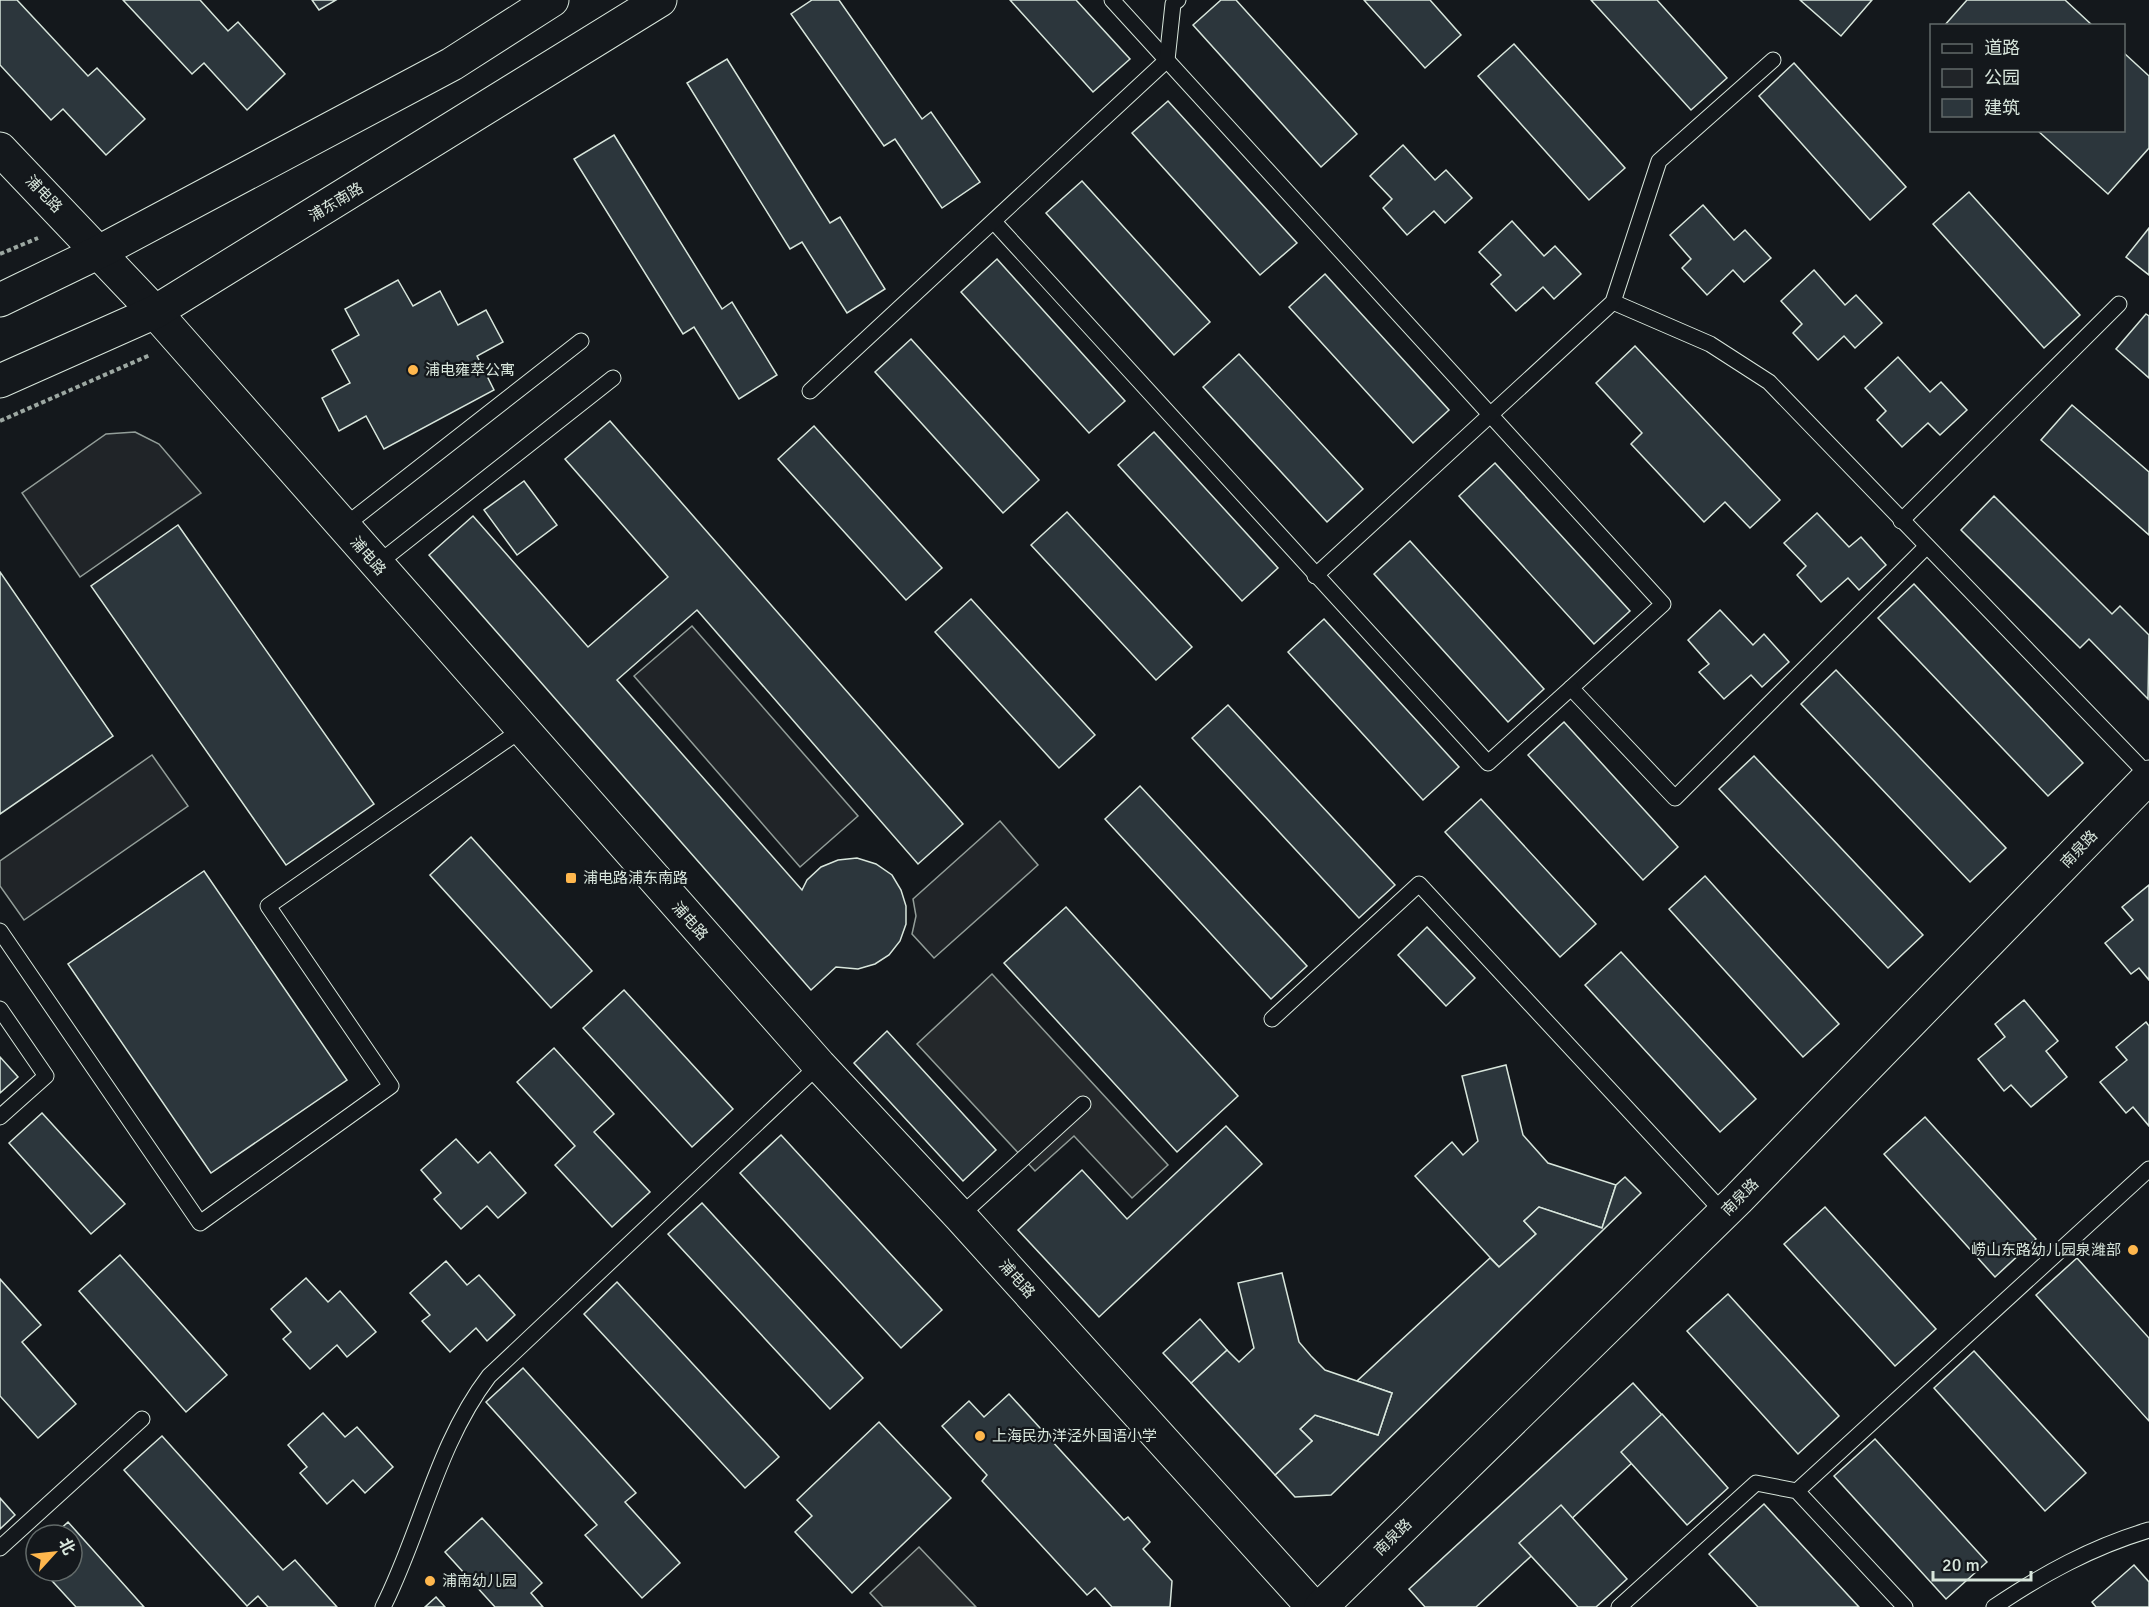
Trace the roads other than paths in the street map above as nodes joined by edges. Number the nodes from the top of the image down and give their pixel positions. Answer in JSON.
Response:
{"nodes":[{"id":1,"x":552,"y":0,"type":"edge"},
{"id":2,"x":660,"y":0,"type":"edge"},
{"id":3,"x":1112,"y":0,"type":"edge"},
{"id":4,"x":1178,"y":0,"type":"edge"},
{"id":5,"x":1167,"y":60,"type":"junction"},
{"id":6,"x":1773,"y":60,"type":"dead end"},
{"id":7,"x":0,"y":149,"type":"edge"},
{"id":8,"x":995,"y":223,"type":"junction"},
{"id":9,"x":99,"y":252,"type":"junction"},
{"id":10,"x":0,"y":300,"type":"edge"},
{"id":11,"x":1613,"y":302,"type":"junction"},
{"id":12,"x":2119,"y":304,"type":"dead end"},
{"id":13,"x":155,"y":312,"type":"junction"},
{"id":14,"x":581,"y":341,"type":"dead end"},
{"id":15,"x":613,"y":378,"type":"dead end"},
{"id":16,"x":0,"y":381,"type":"edge"},
{"id":17,"x":810,"y":391,"type":"dead end"},
{"id":18,"x":1490,"y":414,"type":"junction"},
{"id":19,"x":1901,"y":520,"type":"junction"},
{"id":20,"x":343,"y":527,"type":"junction"},
{"id":21,"x":1926,"y":547,"type":"junction"},
{"id":22,"x":376,"y":565,"type":"junction"},
{"id":23,"x":1315,"y":576,"type":"junction"},
{"id":24,"x":1571,"y":688,"type":"junction"},
{"id":25,"x":521,"y":730,"type":"junction"},
{"id":26,"x":2149,"y":776,"type":"edge"},
{"id":27,"x":0,"y":932,"type":"edge"},
{"id":28,"x":0,"y":1009,"type":"edge"},
{"id":29,"x":1272,"y":1019,"type":"dead end"},
{"id":30,"x":819,"y":1065,"type":"junction"},
{"id":31,"x":1083,"y":1104,"type":"dead end"},
{"id":32,"x":0,"y":1117,"type":"edge"},
{"id":33,"x":2149,"y":1169,"type":"edge"},
{"id":34,"x":1724,"y":1213,"type":"junction"},
{"id":35,"x":960,"y":1216,"type":"junction"},
{"id":36,"x":142,"y":1419,"type":"dead end"},
{"id":37,"x":1797,"y":1491,"type":"junction"},
{"id":38,"x":2149,"y":1530,"type":"edge"},
{"id":39,"x":0,"y":1548,"type":"edge"},
{"id":40,"x":383,"y":1607,"type":"edge"},
{"id":41,"x":1313,"y":1607,"type":"edge"},
{"id":42,"x":1321,"y":1607,"type":"edge"},
{"id":43,"x":1619,"y":1607,"type":"edge"},
{"id":44,"x":1905,"y":1607,"type":"edge"},
{"id":45,"x":1994,"y":1607,"type":"edge"}],
"edges":[{"from":1,"to":9,"type":"street"},
{"from":2,"to":13,"type":"street","name":"浦东南路"},
{"from":3,"to":5,"type":"lane"},
{"from":4,"to":5,"type":"lane"},
{"from":5,"to":8,"type":"lane"},
{"from":5,"to":18,"type":"lane"},
{"from":6,"to":11,"type":"lane"},
{"from":7,"to":9,"type":"street","name":"浦电路"},
{"from":8,"to":17,"type":"lane"},
{"from":8,"to":23,"type":"lane"},
{"from":9,"to":10,"type":"street"},
{"from":9,"to":13,"type":"street","name":"浦电路"},
{"from":11,"to":18,"type":"lane"},
{"from":11,"to":19,"type":"lane"},
{"from":12,"to":19,"type":"lane"},
{"from":13,"to":16,"type":"street","name":"浦东南路"},
{"from":13,"to":20,"type":"street","name":"浦电路"},
{"from":14,"to":20,"type":"lane"},
{"from":15,"to":22,"type":"lane"},
{"from":18,"to":23,"type":"lane"},
{"from":18,"to":24,"type":"lane"},
{"from":19,"to":21,"type":"lane"},
{"from":20,"to":22,"type":"street","name":"浦电路"},
{"from":21,"to":24,"type":"lane"},
{"from":21,"to":26,"type":"lane"},
{"from":22,"to":25,"type":"street","name":"浦电路"},
{"from":23,"to":24,"type":"lane"},
{"from":25,"to":27,"type":"lane"},
{"from":25,"to":30,"type":"street","name":"浦电路"},
{"from":26,"to":34,"type":"street","name":"南泉路"},
{"from":28,"to":32,"type":"lane"},
{"from":29,"to":34,"type":"lane"},
{"from":30,"to":35,"type":"street","name":"浦电路"},
{"from":30,"to":40,"type":"lane"},
{"from":31,"to":35,"type":"lane"},
{"from":33,"to":37,"type":"lane"},
{"from":34,"to":42,"type":"street","name":"南泉路"},
{"from":35,"to":41,"type":"street","name":"浦电路"},
{"from":36,"to":39,"type":"lane"},
{"from":37,"to":43,"type":"lane"},
{"from":37,"to":44,"type":"lane"},
{"from":38,"to":45,"type":"lane"}]}
